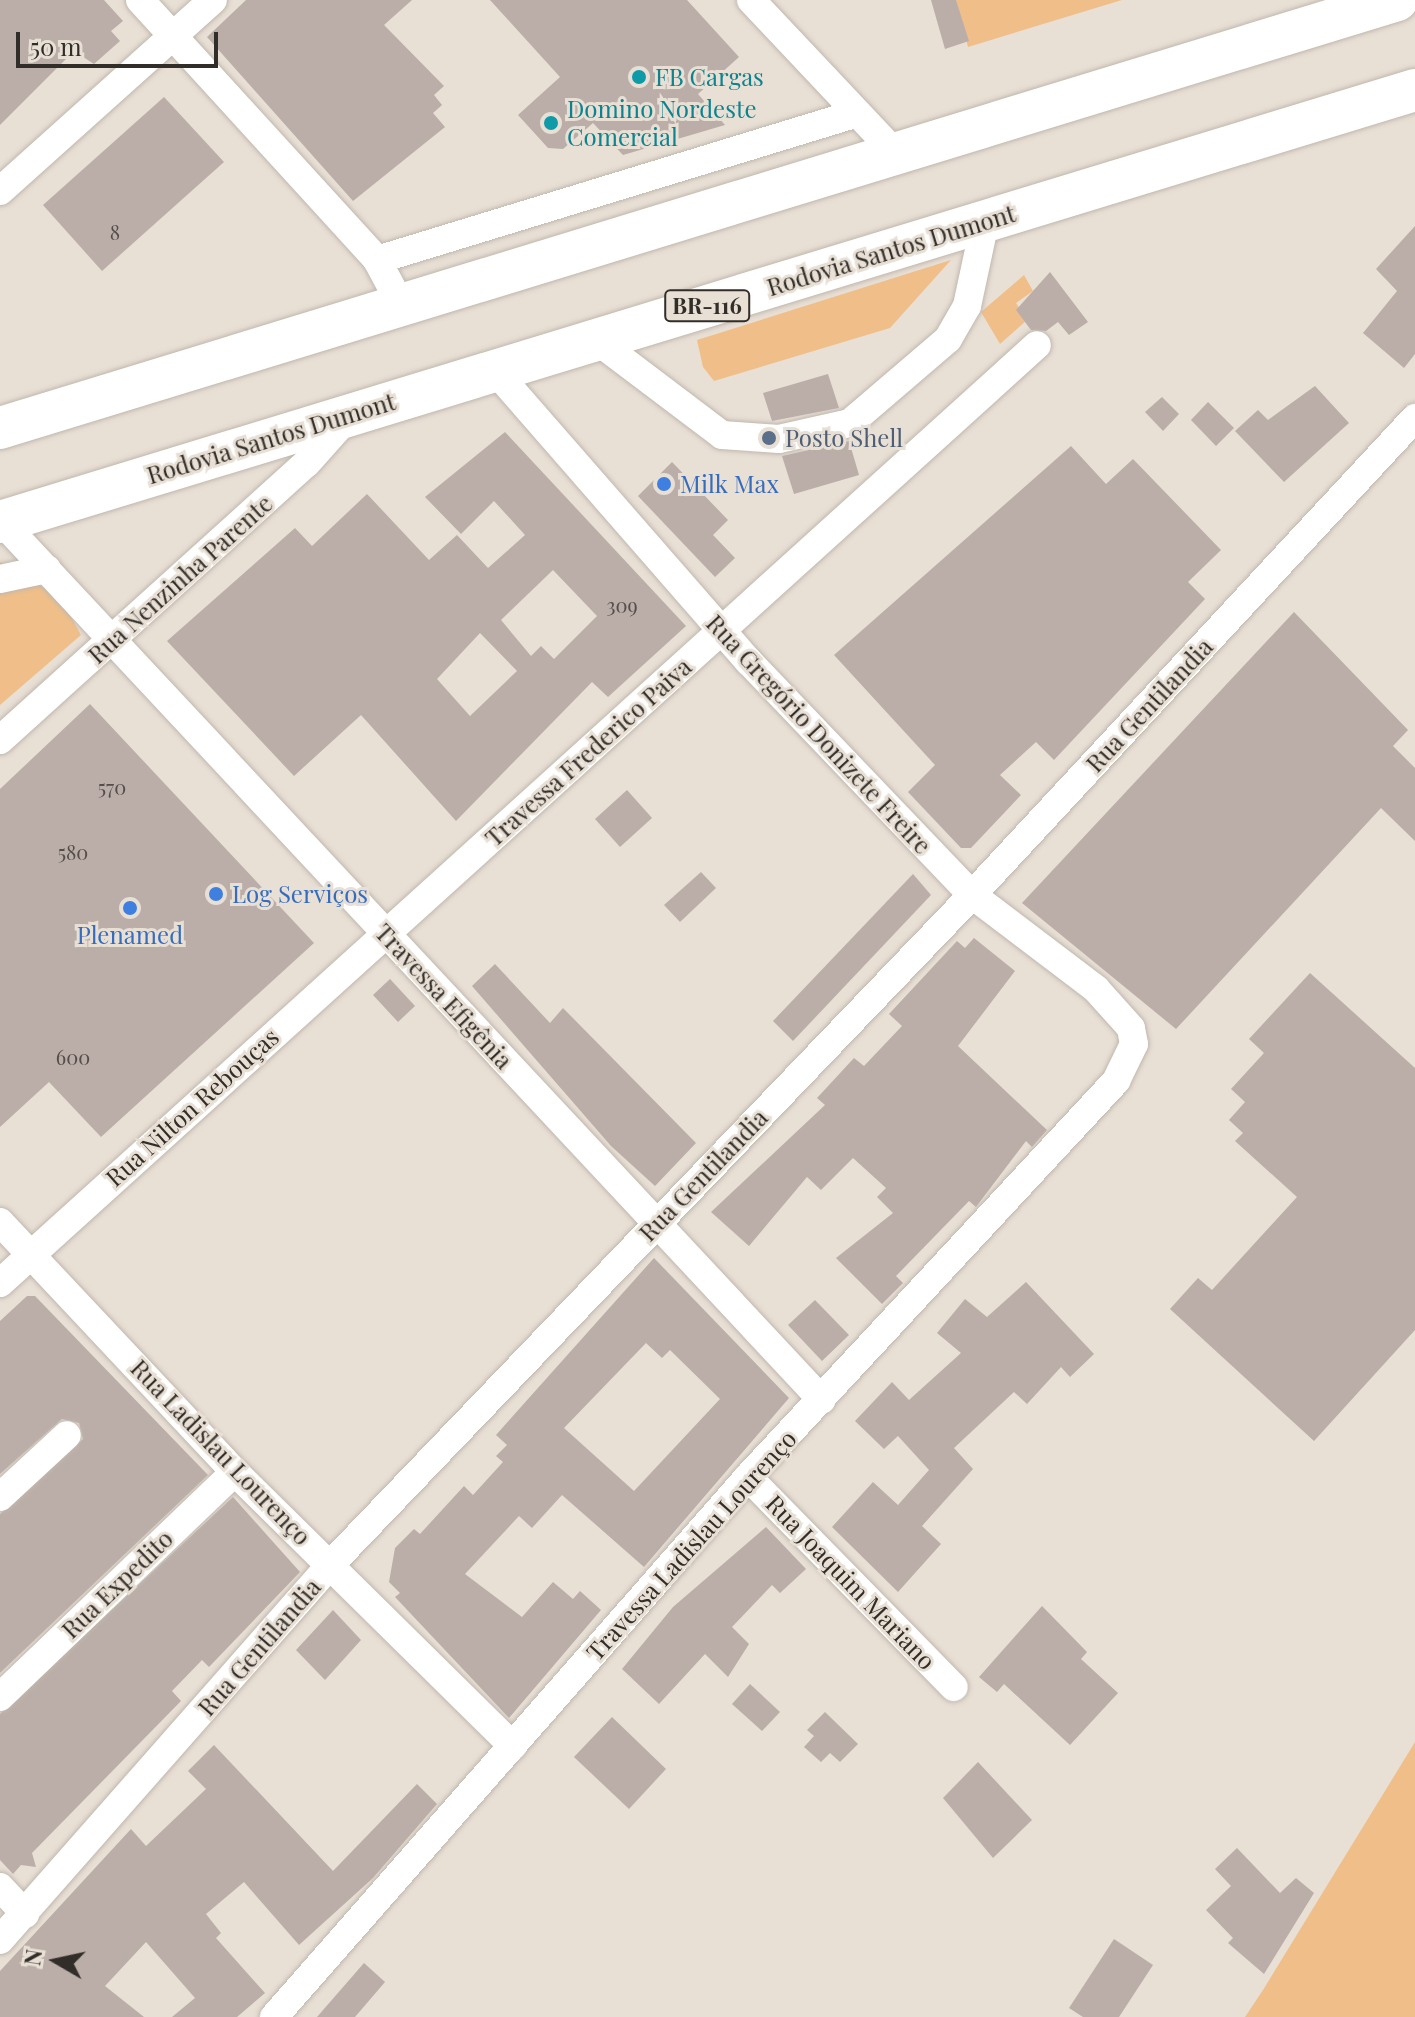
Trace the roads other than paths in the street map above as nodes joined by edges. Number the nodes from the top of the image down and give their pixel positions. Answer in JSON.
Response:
{"nodes":[{"id":1,"x":140,"y":0,"type":"edge"},
{"id":2,"x":213,"y":0,"type":"edge"},
{"id":3,"x":751,"y":0,"type":"edge"},
{"id":4,"x":1397,"y":0,"type":"edge"},
{"id":5,"x":174,"y":38,"type":"junction"},
{"id":6,"x":1415,"y":90,"type":"edge"},
{"id":7,"x":854,"y":114,"type":"junction"},
{"id":8,"x":898,"y":156,"type":"junction"},
{"id":9,"x":0,"y":191,"type":"edge"},
{"id":10,"x":985,"y":222,"type":"junction"},
{"id":11,"x":377,"y":260,"type":"junction"},
{"id":12,"x":401,"y":305,"type":"junction"},
{"id":13,"x":595,"y":339,"type":"junction"},
{"id":14,"x":1037,"y":345,"type":"dead end"},
{"id":15,"x":494,"y":370,"type":"junction"},
{"id":16,"x":353,"y":411,"type":"junction"},
{"id":17,"x":1415,"y":418,"type":"edge"},
{"id":18,"x":0,"y":428,"type":"edge"},
{"id":19,"x":1,"y":522,"type":"edge"},
{"id":20,"x":47,"y":569,"type":"junction"},
{"id":21,"x":0,"y":579,"type":"edge"},
{"id":22,"x":722,"y":633,"type":"junction"},
{"id":23,"x":115,"y":640,"type":"junction"},
{"id":24,"x":0,"y":740,"type":"edge"},
{"id":25,"x":972,"y":895,"type":"junction"},
{"id":26,"x":385,"y":933,"type":"junction"},
{"id":27,"x":1116,"y":1081,"type":"joint"},
{"id":28,"x":0,"y":1222,"type":"edge"},
{"id":29,"x":655,"y":1225,"type":"junction"},
{"id":30,"x":30,"y":1254,"type":"junction"},
{"id":31,"x":0,"y":1283,"type":"edge"},
{"id":32,"x":822,"y":1400,"type":"junction"},
{"id":33,"x":67,"y":1435,"type":"dead end"},
{"id":34,"x":235,"y":1472,"type":"junction"},
{"id":35,"x":748,"y":1477,"type":"junction"},
{"id":36,"x":0,"y":1497,"type":"edge"},
{"id":37,"x":331,"y":1564,"type":"junction"},
{"id":38,"x":954,"y":1687,"type":"dead end"},
{"id":39,"x":0,"y":1697,"type":"edge"},
{"id":40,"x":513,"y":1746,"type":"junction"},
{"id":41,"x":0,"y":1887,"type":"edge"},
{"id":42,"x":25,"y":1914,"type":"junction"},
{"id":43,"x":0,"y":1940,"type":"edge"},
{"id":44,"x":274,"y":2017,"type":"edge"}],
"edges":[{"from":1,"to":5,"type":"street"},
{"from":2,"to":5,"type":"street"},
{"from":3,"to":7,"type":"street"},
{"from":4,"to":8,"type":"highway"},
{"from":5,"to":9,"type":"street"},
{"from":5,"to":11,"type":"street"},
{"from":6,"to":10,"type":"highway","name":"Rodovia Santos Dumont","number":"BR-116"},
{"from":7,"to":8,"type":"street"},
{"from":7,"to":11,"type":"street"},
{"from":8,"to":12,"type":"highway"},
{"from":10,"to":13,"type":"highway","name":"Rodovia Santos Dumont","number":"BR-116"},
{"from":10,"to":13,"type":"street"},
{"from":11,"to":12,"type":"street"},
{"from":12,"to":18,"type":"highway"},
{"from":13,"to":15,"type":"highway","name":"Rodovia Santos Dumont","number":"BR-116"},
{"from":14,"to":22,"type":"street","name":"Travessa Frederico Paiva"},
{"from":15,"to":16,"type":"highway","name":"Rodovia Santos Dumont","number":"BR-116"},
{"from":15,"to":22,"type":"street","name":"Rua Gregório Donizete Freire"},
{"from":16,"to":19,"type":"highway","name":"Rodovia Santos Dumont","number":"BR-116"},
{"from":16,"to":23,"type":"street","name":"Rua Nenzinha Parente"},
{"from":17,"to":25,"type":"street","name":"Rua Gentilandia"},
{"from":19,"to":20,"type":"street","name":"Travessa Efigênia"},
{"from":20,"to":21,"type":"street"},
{"from":20,"to":23,"type":"street","name":"Travessa Efigênia"},
{"from":22,"to":25,"type":"street","name":"Rua Gregório Donizete Freire"},
{"from":22,"to":26,"type":"street","name":"Travessa Frederico Paiva"},
{"from":23,"to":24,"type":"street","name":"Rua Nenzinha Parente"},
{"from":23,"to":26,"type":"street","name":"Travessa Efigênia"},
{"from":25,"to":27,"type":"street","name":"Rua Gregório Donizete Freire"},
{"from":25,"to":29,"type":"street","name":"Rua Gentilandia"},
{"from":26,"to":29,"type":"street","name":"Travessa Efigênia"},
{"from":26,"to":30,"type":"street","name":"Rua Nilton Rebouças"},
{"from":27,"to":32,"type":"street","name":"Travessa Ladislau Lourenço"},
{"from":28,"to":30,"type":"street","name":"Rua Ladislau Lourenço"},
{"from":29,"to":32,"type":"street","name":"Travessa Efigênia"},
{"from":29,"to":37,"type":"street","name":"Rua Gentilandia"},
{"from":30,"to":31,"type":"street","name":"Rua Nilton Rebouças"},
{"from":30,"to":34,"type":"street","name":"Rua Ladislau Lourenço"},
{"from":32,"to":35,"type":"street","name":"Travessa Ladislau Lourenço"},
{"from":33,"to":36,"type":"street"},
{"from":34,"to":37,"type":"street","name":"Rua Ladislau Lourenço"},
{"from":34,"to":39,"type":"street","name":"Rua Expedito"},
{"from":35,"to":38,"type":"street","name":"Rua Joaquim Mariano"},
{"from":35,"to":40,"type":"street","name":"Travessa Ladislau Lourenço"},
{"from":37,"to":40,"type":"street","name":"Rua Ladislau Lourenço"},
{"from":37,"to":42,"type":"street","name":"Rua Gentilandia"},
{"from":40,"to":44,"type":"street","name":"Travessa Ladislau Lourenço"},
{"from":41,"to":42,"type":"street"},
{"from":42,"to":43,"type":"street","name":"Rua Gentilandia"}]}
